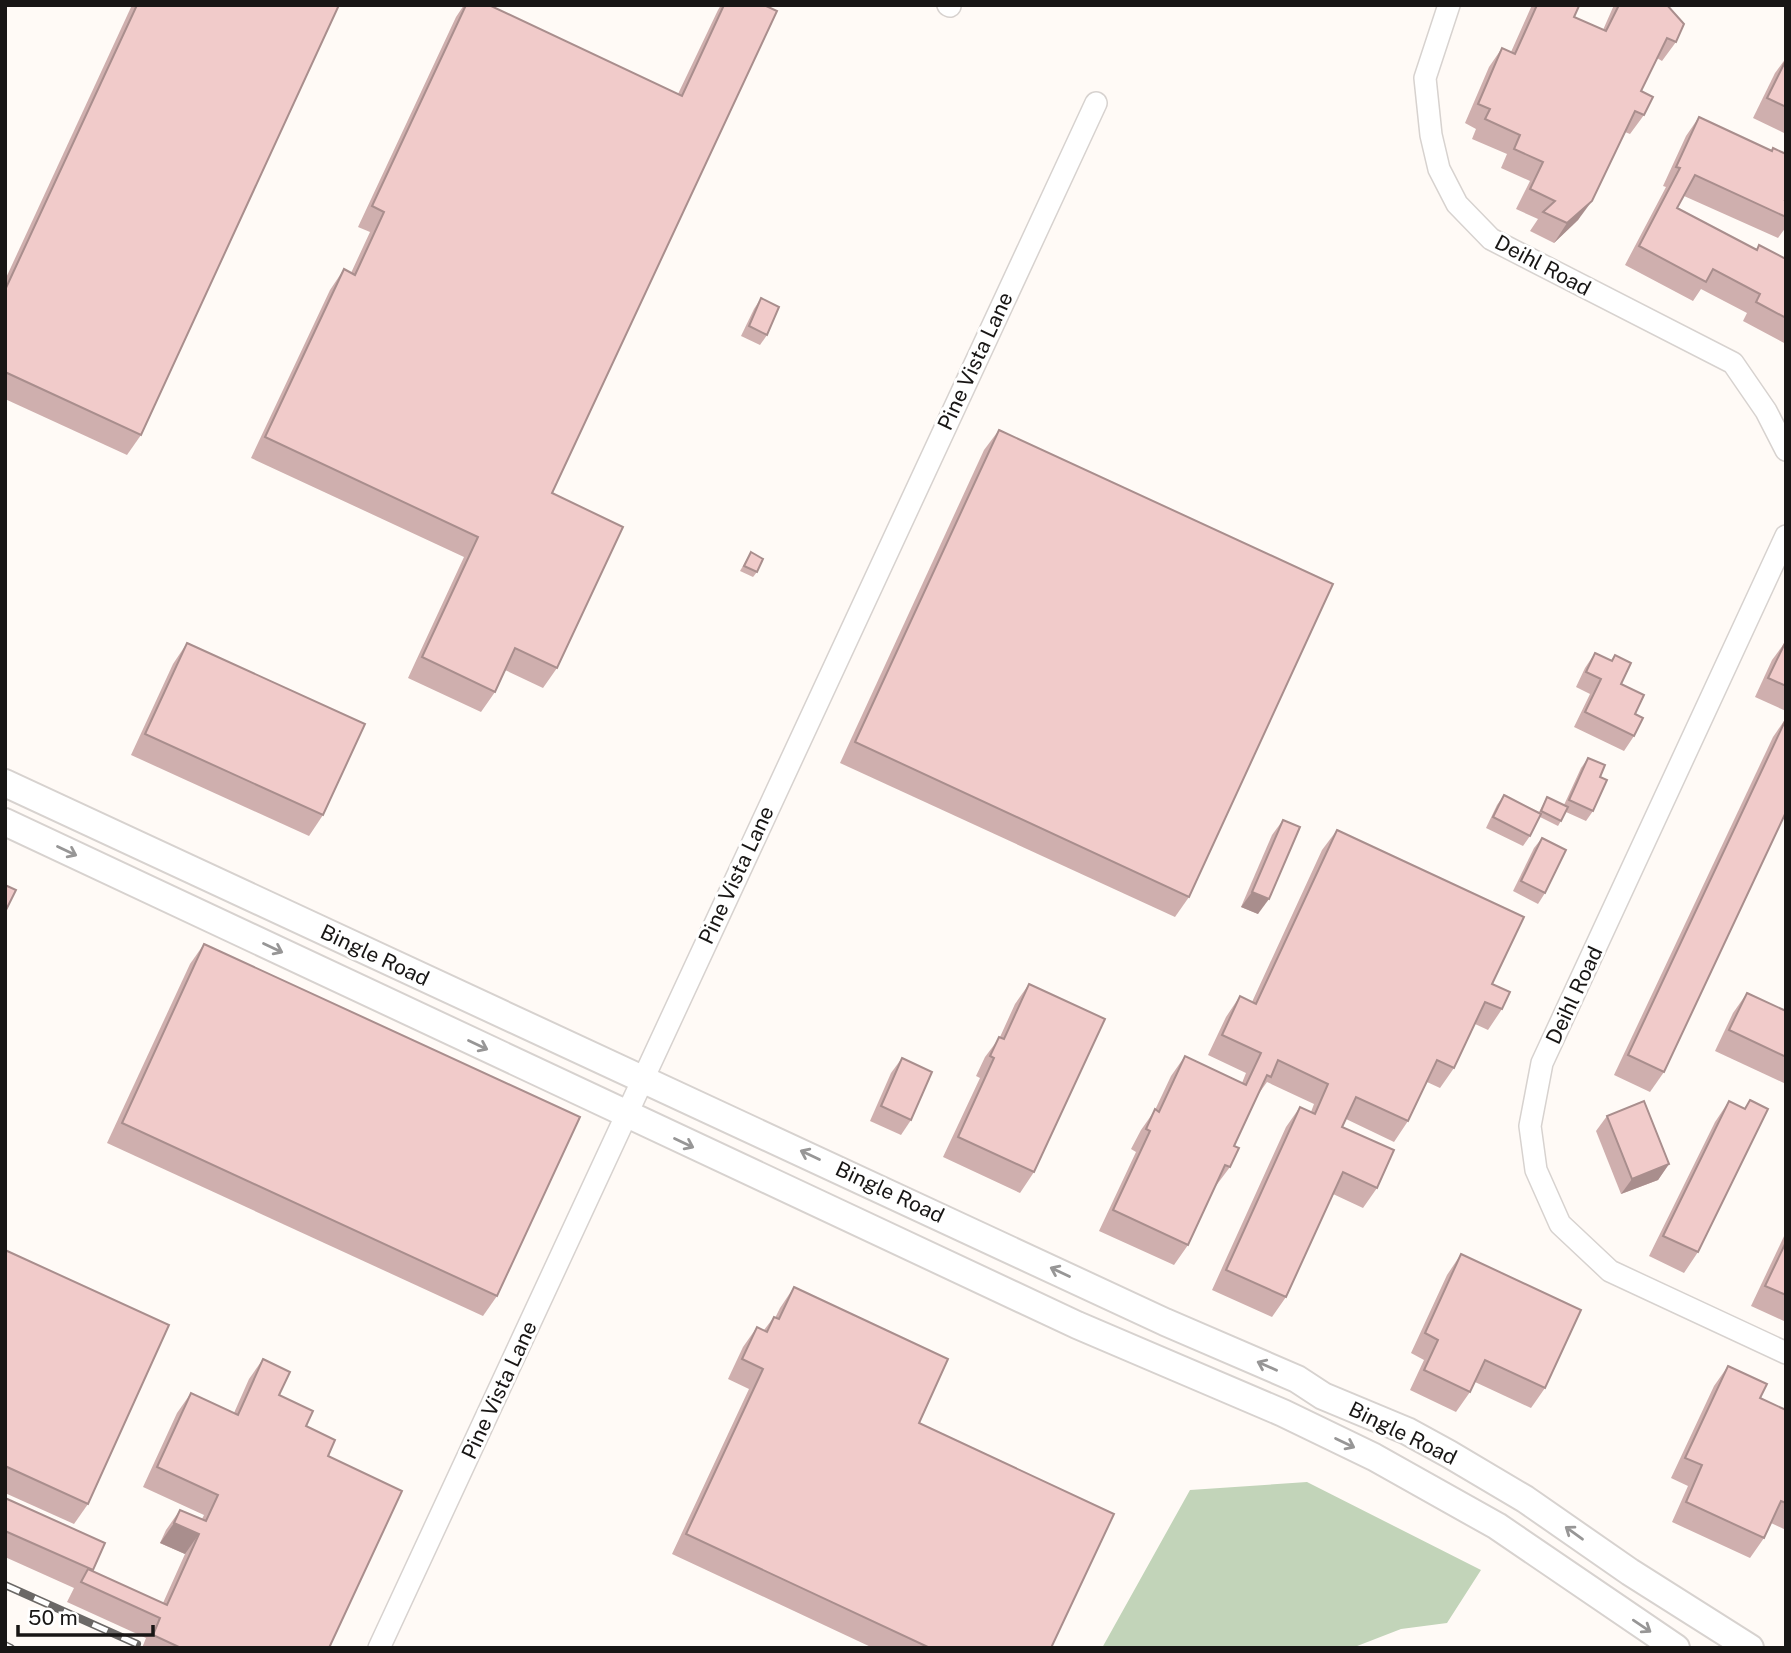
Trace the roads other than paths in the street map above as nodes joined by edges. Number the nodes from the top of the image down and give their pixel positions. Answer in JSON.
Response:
{"nodes":[{"id":1,"x":1449,"y":5,"type":"edge"},
{"id":2,"x":1096,"y":103,"type":"dead end"},
{"id":3,"x":1786,"y":450,"type":"edge"},
{"id":4,"x":1786,"y":536,"type":"edge"},
{"id":5,"x":16,"y":788,"type":"edge"},
{"id":6,"x":5,"y":820,"type":"edge"},
{"id":7,"x":333,"y":936,"type":"junction"},
{"id":8,"x":317,"y":969,"type":"junction"},
{"id":9,"x":642,"y":1077,"type":"junction"},
{"id":10,"x":625,"y":1115,"type":"junction"},
{"id":11,"x":978,"y":1233,"type":"junction"},
{"id":12,"x":962,"y":1270,"type":"junction"},
{"id":13,"x":1786,"y":1353,"type":"edge"},
{"id":14,"x":1297,"y":1380,"type":"junction"},
{"id":15,"x":1283,"y":1413,"type":"junction"},
{"id":16,"x":1630,"y":1572,"type":"junction"},
{"id":17,"x":1610,"y":1603,"type":"junction"},
{"id":18,"x":379,"y":1648,"type":"edge"},
{"id":19,"x":1676,"y":1648,"type":"edge"},
{"id":20,"x":1750,"y":1648,"type":"edge"}],
"edges":[{"from":1,"to":3,"type":"street","name":"Deihl Road"},
{"from":2,"to":9,"type":"street","name":"Pine Vista Lane"},
{"from":4,"to":13,"type":"street","name":"Deihl Road"},
{"from":5,"to":6,"type":"main road"},
{"from":5,"to":7,"type":"main road","name":"Bingle Road"},
{"from":6,"to":8,"type":"main road","name":"Bingle Road","one_way":true},
{"from":7,"to":8,"type":"main road"},
{"from":7,"to":9,"type":"main road","name":"Bingle Road"},
{"from":8,"to":10,"type":"main road","name":"Bingle Road","one_way":true},
{"from":9,"to":10,"type":"street","name":"Pine Vista Lane"},
{"from":11,"to":9,"type":"main road","name":"Bingle Road","one_way":true},
{"from":10,"to":12,"type":"main road","name":"Bingle Road","one_way":true},
{"from":10,"to":18,"type":"street","name":"Pine Vista Lane"},
{"from":11,"to":12,"type":"main road"},
{"from":14,"to":11,"type":"main road","name":"Bingle Road","one_way":true},
{"from":12,"to":15,"type":"main road","name":"Bingle Road"},
{"from":14,"to":15,"type":"main road"},
{"from":16,"to":14,"type":"main road","name":"Bingle Road","one_way":true},
{"from":15,"to":17,"type":"main road","name":"Bingle Road","one_way":true},
{"from":16,"to":17,"type":"main road"},
{"from":16,"to":20,"type":"main road","name":"Bingle Road"},
{"from":17,"to":19,"type":"main road","name":"Bingle Road","one_way":true}]}
